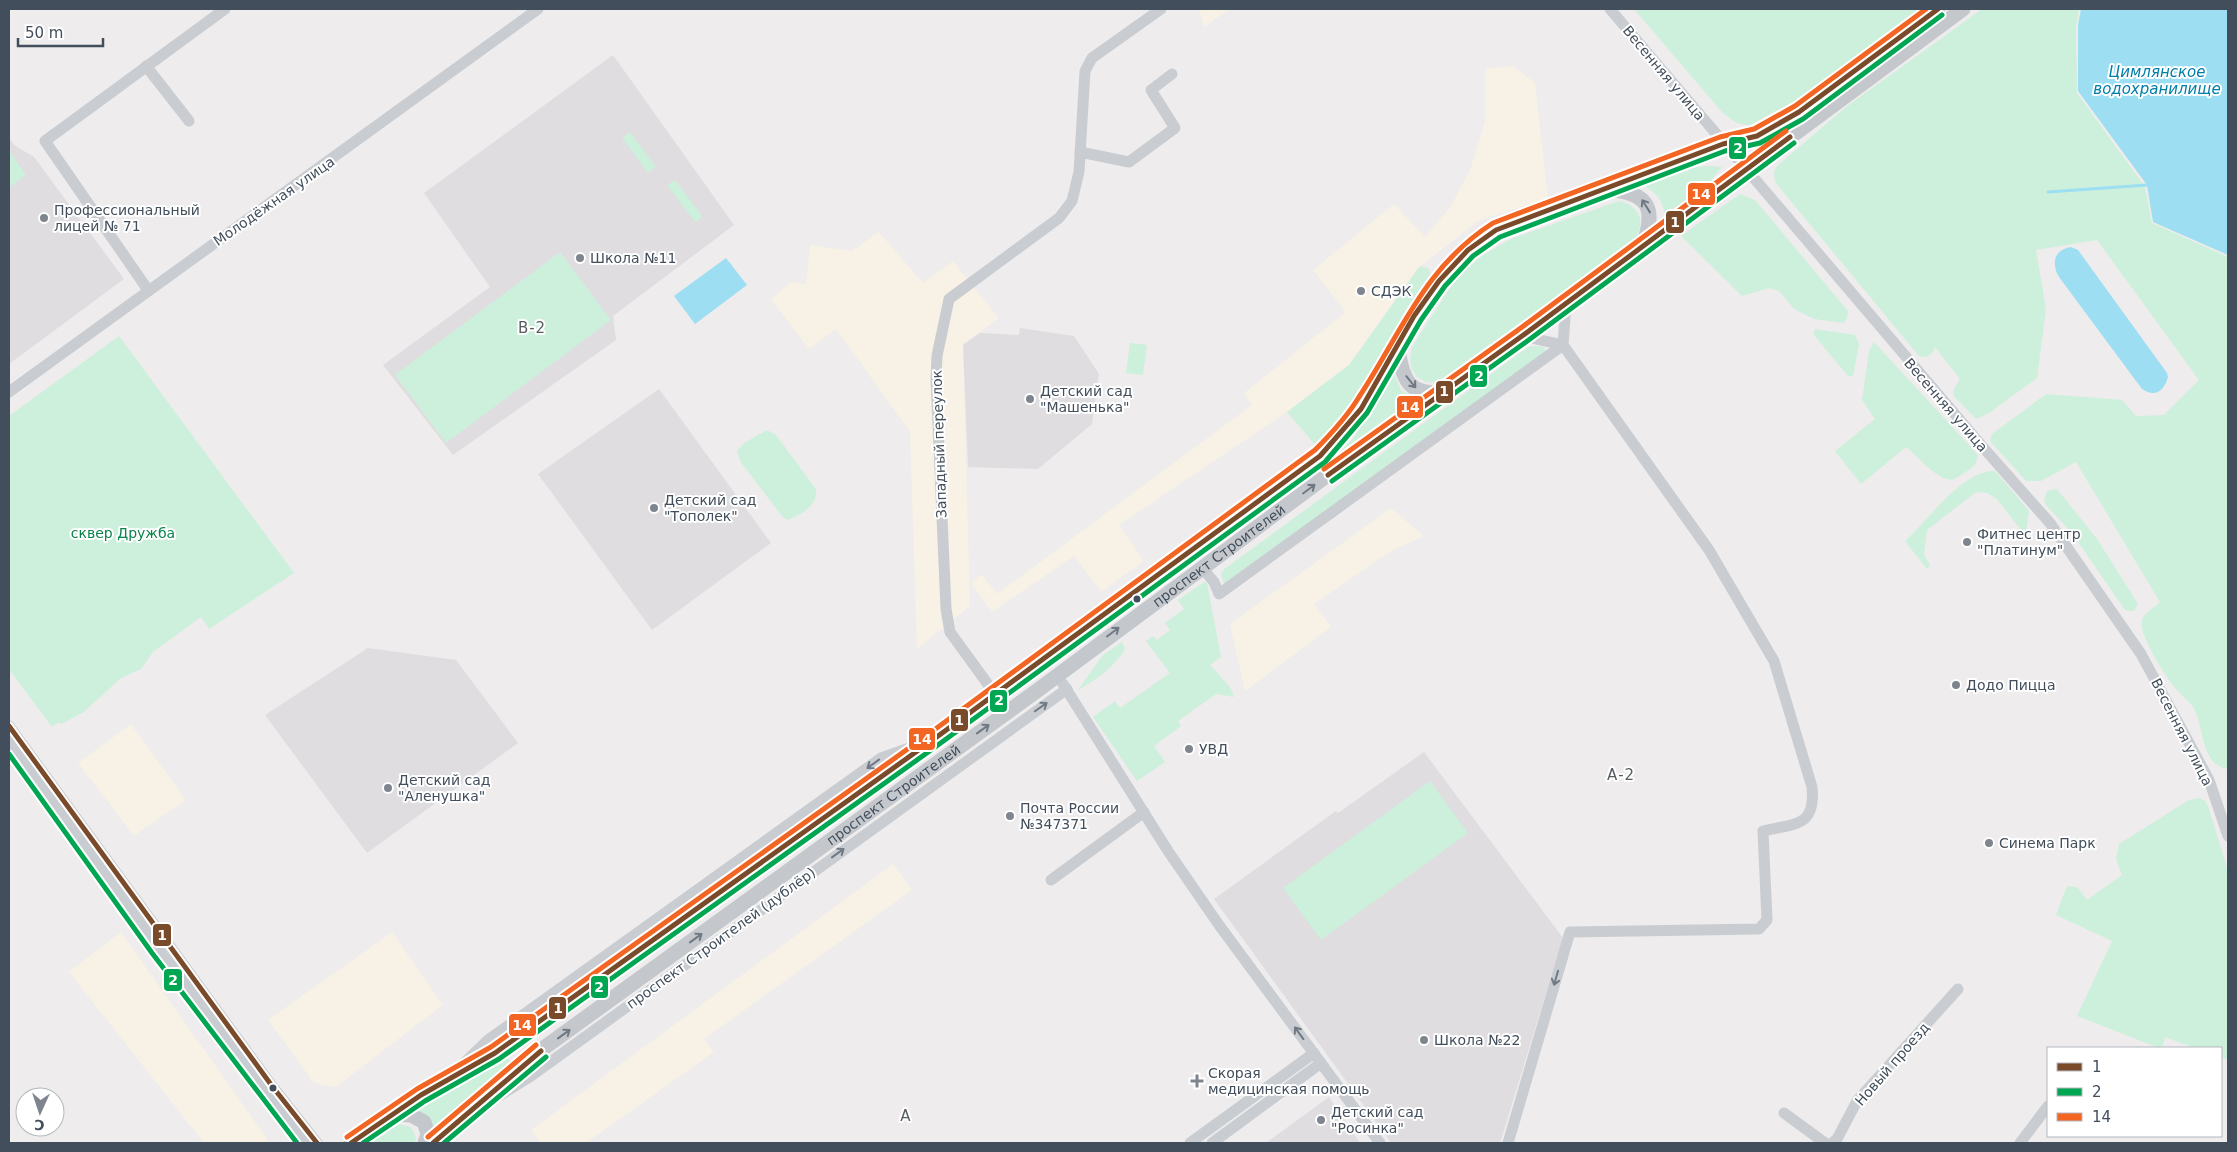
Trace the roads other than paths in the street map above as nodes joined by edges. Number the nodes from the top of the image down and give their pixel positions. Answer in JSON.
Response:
{"nodes":[{"id":1,"x":225,"y":9,"type":"edge"},
{"id":2,"x":538,"y":9,"type":"edge"},
{"id":3,"x":1161,"y":9,"type":"edge"},
{"id":4,"x":1610,"y":9,"type":"edge"},
{"id":5,"x":1938,"y":9,"type":"edge"},
{"id":6,"x":1963,"y":9,"type":"edge"},
{"id":7,"x":146,"y":66,"type":"junction"},
{"id":8,"x":1172,"y":74,"type":"dead end"},
{"id":9,"x":189,"y":121,"type":"dead end"},
{"id":10,"x":1723,"y":144,"type":"junction"},
{"id":11,"x":1080,"y":152,"type":"junction"},
{"id":12,"x":1746,"y":170,"type":"junction"},
{"id":13,"x":1609,"y":189,"type":"junction"},
{"id":14,"x":1643,"y":246,"type":"junction"},
{"id":15,"x":148,"y":290,"type":"junction"},
{"id":16,"x":1566,"y":304,"type":"junction"},
{"id":17,"x":1522,"y":336,"type":"junction"},
{"id":18,"x":1397,"y":345,"type":"junction"},
{"id":19,"x":1563,"y":345,"type":"junction"},
{"id":20,"x":1446,"y":391,"type":"junction"},
{"id":21,"x":9,"y":392,"type":"edge"},
{"id":22,"x":1203,"y":568,"type":"junction"},
{"id":23,"x":1058,"y":674,"type":"junction"},
{"id":24,"x":1067,"y":689,"type":"junction"},
{"id":25,"x":995,"y":694,"type":"junction"},
{"id":26,"x":9,"y":726,"type":"edge"},
{"id":27,"x":9,"y":740,"type":"edge"},
{"id":28,"x":61,"y":806,"type":"junction"},
{"id":29,"x":1144,"y":812,"type":"junction"},
{"id":30,"x":2228,"y":836,"type":"edge"},
{"id":31,"x":1051,"y":880,"type":"dead end"},
{"id":32,"x":1958,"y":989,"type":"dead end"},
{"id":33,"x":1314,"y":1053,"type":"junction"},
{"id":34,"x":1321,"y":1063,"type":"junction"},
{"id":35,"x":2047,"y":1107,"type":"edge"},
{"id":36,"x":1784,"y":1113,"type":"dead end"},
{"id":37,"x":391,"y":1114,"type":"junction"},
{"id":38,"x":470,"y":1114,"type":"junction"},
{"id":39,"x":306,"y":1143,"type":"edge"},
{"id":40,"x":317,"y":1143,"type":"edge"},
{"id":41,"x":351,"y":1143,"type":"edge"},
{"id":42,"x":425,"y":1143,"type":"edge"},
{"id":43,"x":433,"y":1143,"type":"edge"},
{"id":44,"x":1190,"y":1143,"type":"edge"},
{"id":45,"x":1212,"y":1143,"type":"edge"},
{"id":46,"x":1380,"y":1143,"type":"edge"},
{"id":47,"x":1508,"y":1143,"type":"edge"},
{"id":48,"x":1825,"y":1143,"type":"edge"},
{"id":49,"x":1832,"y":1143,"type":"edge"},
{"id":50,"x":2020,"y":1143,"type":"edge"}],
"edges":[{"from":1,"to":7,"type":"street"},
{"from":2,"to":15,"type":"street","name":"Молодёжная улица"},
{"from":3,"to":11,"type":"street","name":"Западный переулок"},
{"from":4,"to":10,"type":"street","name":"Весенняя улица"},
{"from":5,"to":10,"type":"main road","name":"проспект Строителей"},
{"from":6,"to":12,"type":"main road","name":"проспект Строителей"},
{"from":7,"to":9,"type":"street"},
{"from":7,"to":15,"type":"street"},
{"from":8,"to":11,"type":"street"},
{"from":10,"to":12,"type":"street","name":"Весенняя улица"},
{"from":10,"to":13,"type":"main road","name":"проспект Строителей"},
{"from":11,"to":25,"type":"street","name":"Западный переулок"},
{"from":12,"to":14,"type":"main road","name":"проспект Строителей"},
{"from":12,"to":30,"type":"street","name":"Весенняя улица"},
{"from":14,"to":13,"type":"main road","one_way":true},
{"from":13,"to":18,"type":"main road","name":"проспект Строителей"},
{"from":14,"to":16,"type":"main road","name":"проспект Строителей"},
{"from":15,"to":21,"type":"street","name":"Молодёжная улица"},
{"from":16,"to":17,"type":"main road","name":"проспект Строителей"},
{"from":16,"to":19,"type":"street"},
{"from":17,"to":19,"type":"street"},
{"from":17,"to":20,"type":"main road","name":"проспект Строителей"},
{"from":18,"to":20,"type":"main road","one_way":true},
{"from":18,"to":25,"type":"main road","name":"проспект Строителей"},
{"from":19,"to":22,"type":"street"},
{"from":19,"to":47,"type":"street","one_way":true},
{"from":22,"to":20,"type":"main road","name":"проспект Строителей","one_way":true},
{"from":23,"to":22,"type":"main road","name":"проспект Строителей","one_way":true},
{"from":23,"to":24,"type":"street"},
{"from":38,"to":23,"type":"main road","name":"проспект Строителей","one_way":true},
{"from":24,"to":29,"type":"street"},
{"from":38,"to":24,"type":"street","name":"проспект Строителей (дублёр)","one_way":true},
{"from":25,"to":37,"type":"main road","name":"проспект Строителей","one_way":true},
{"from":26,"to":28,"type":"street"},
{"from":27,"to":28,"type":"street"},
{"from":28,"to":39,"type":"street"},
{"from":28,"to":40,"type":"street"},
{"from":29,"to":31,"type":"street"},
{"from":33,"to":29,"type":"street","one_way":true},
{"from":32,"to":49,"type":"street","name":"Новый проезд"},
{"from":33,"to":34,"type":"street"},
{"from":33,"to":44,"type":"street"},
{"from":34,"to":45,"type":"street"},
{"from":34,"to":46,"type":"street"},
{"from":35,"to":50,"type":"street"},
{"from":36,"to":48,"type":"street"},
{"from":37,"to":41,"type":"main road","name":"проспект Строителей"},
{"from":37,"to":42,"type":"main road"},
{"from":38,"to":43,"type":"main road","name":"проспект Строителей"}]}
